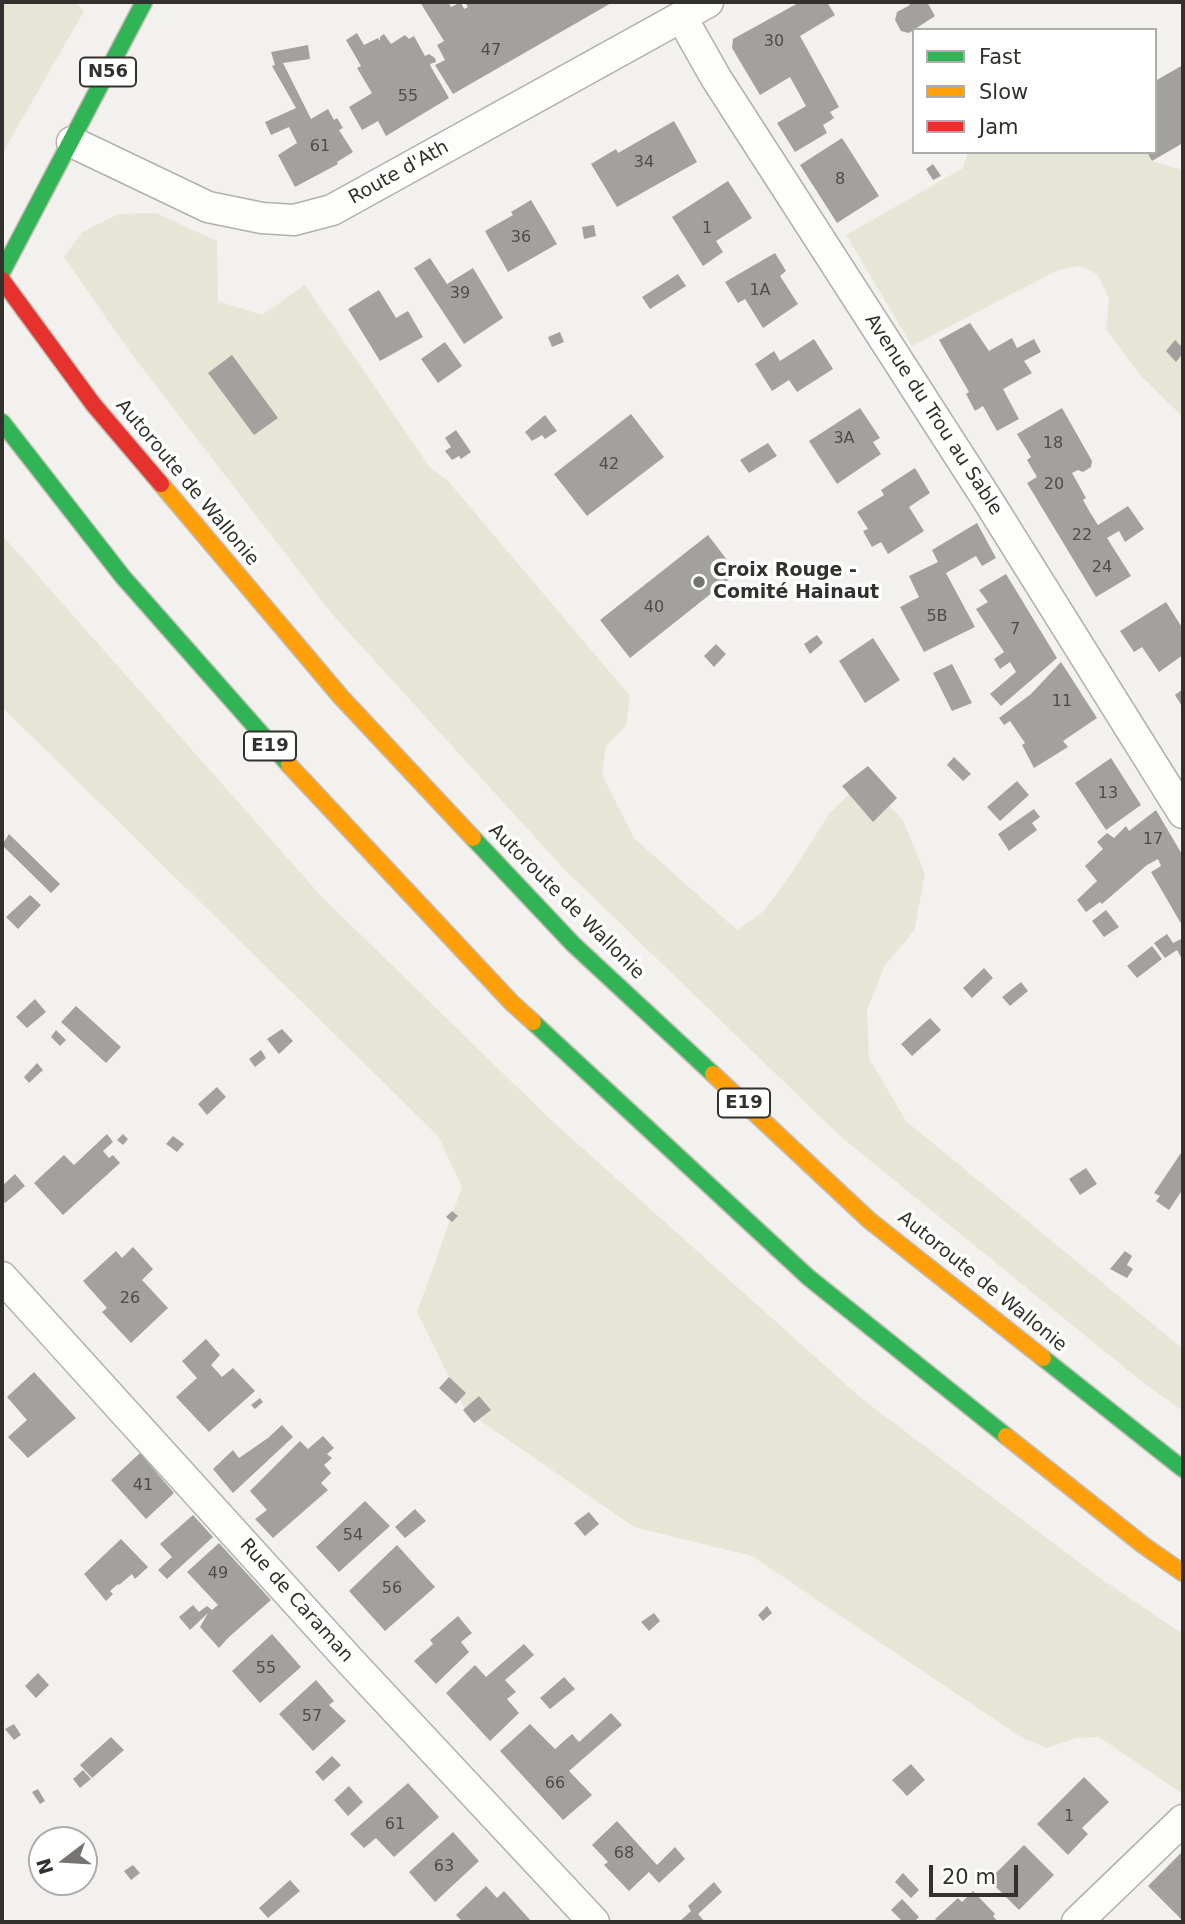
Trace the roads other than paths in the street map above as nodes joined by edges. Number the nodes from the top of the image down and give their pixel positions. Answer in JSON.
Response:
{"nodes":[{"id":1,"x":144,"y":2,"type":"edge"},
{"id":2,"x":708,"y":2,"type":"edge"},
{"id":3,"x":682,"y":18,"type":"junction"},
{"id":4,"x":72,"y":142,"type":"junction"},
{"id":5,"x":2,"y":272,"type":"edge"},
{"id":6,"x":2,"y":281,"type":"edge"},
{"id":7,"x":2,"y":422,"type":"edge"},
{"id":8,"x":1183,"y":813,"type":"edge"},
{"id":9,"x":2,"y":1277,"type":"edge"},
{"id":10,"x":1183,"y":1469,"type":"edge"},
{"id":11,"x":1183,"y":1573,"type":"edge"},
{"id":12,"x":1183,"y":1820,"type":"edge"},
{"id":13,"x":1107,"y":1911,"type":"edge"},
{"id":14,"x":594,"y":1922,"type":"edge"},
{"id":15,"x":1077,"y":1922,"type":"edge"}],
"edges":[{"from":1,"to":4,"type":"main road","number":"N56"},
{"from":2,"to":3,"type":"street","name":"Route d'Ath"},
{"from":3,"to":4,"type":"street","name":"Route d'Ath"},
{"from":3,"to":8,"type":"street","name":"Avenue du Trou au Sable"},
{"from":4,"to":5,"type":"main road","number":"N56"},
{"from":6,"to":10,"type":"main road","name":"Autoroute de Wallonie","number":"E19"},
{"from":7,"to":11,"type":"main road","number":"E19"},
{"from":9,"to":14,"type":"street","name":"Rue de Caraman"},
{"from":12,"to":13,"type":"street"},
{"from":13,"to":15,"type":"street"}]}
